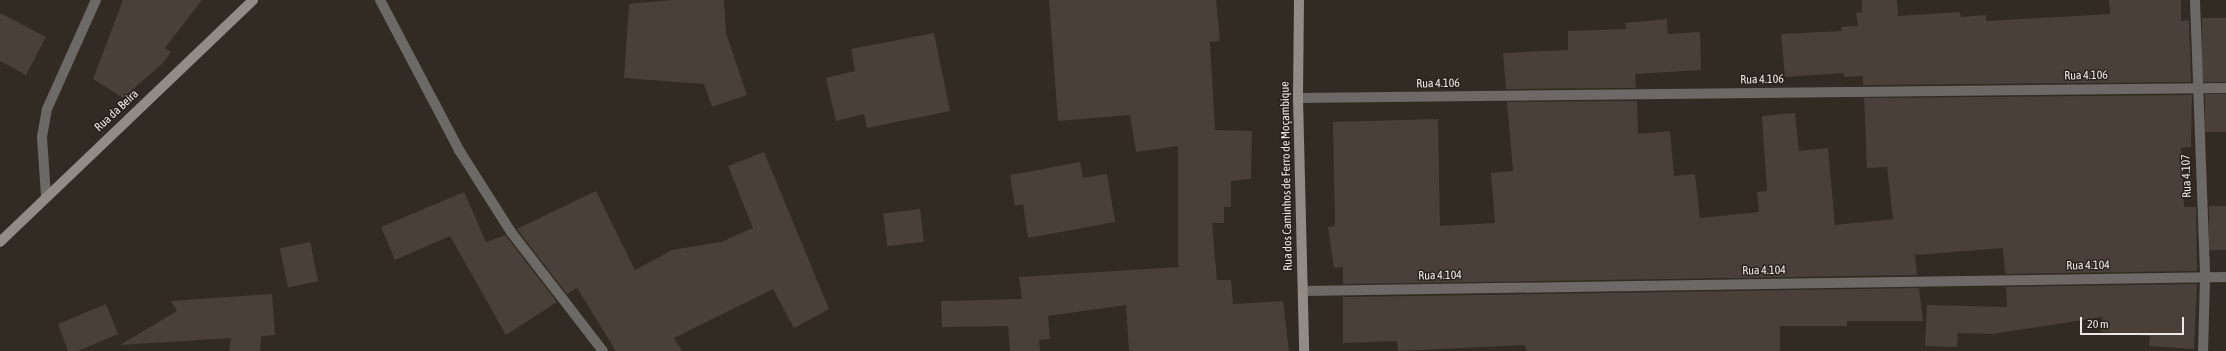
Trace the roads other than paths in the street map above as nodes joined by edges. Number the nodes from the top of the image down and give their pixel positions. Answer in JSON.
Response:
{"nodes":[{"id":1,"x":96,"y":0,"type":"edge"},
{"id":2,"x":253,"y":0,"type":"edge"},
{"id":3,"x":380,"y":0,"type":"edge"},
{"id":4,"x":1299,"y":0,"type":"edge"},
{"id":5,"x":2195,"y":0,"type":"edge"},
{"id":6,"x":2197,"y":88,"type":"junction"},
{"id":7,"x":2226,"y":88,"type":"edge"},
{"id":8,"x":1298,"y":98,"type":"junction"},
{"id":9,"x":46,"y":196,"type":"junction"},
{"id":10,"x":0,"y":242,"type":"edge"},
{"id":11,"x":2205,"y":277,"type":"junction"},
{"id":12,"x":2226,"y":277,"type":"edge"},
{"id":13,"x":1302,"y":291,"type":"junction"},
{"id":14,"x":604,"y":351,"type":"edge"},
{"id":15,"x":1304,"y":351,"type":"edge"},
{"id":16,"x":2203,"y":351,"type":"edge"}],
"edges":[{"from":1,"to":9,"type":"street"},
{"from":2,"to":9,"type":"street","name":"Rua da Beira"},
{"from":3,"to":14,"type":"street"},
{"from":4,"to":8,"type":"street","name":"Rua dos Caminhos de Ferro de Moçambique"},
{"from":5,"to":6,"type":"street","name":"Rua 4.107"},
{"from":6,"to":7,"type":"street","name":"Rua 4.106"},
{"from":6,"to":8,"type":"street","name":"Rua 4.106"},
{"from":6,"to":11,"type":"street","name":"Rua 4.107"},
{"from":8,"to":13,"type":"street","name":"Rua dos Caminhos de Ferro de Moçambique"},
{"from":9,"to":10,"type":"street","name":"Rua da Beira"},
{"from":11,"to":12,"type":"street","name":"Rua 4.104"},
{"from":11,"to":13,"type":"street","name":"Rua 4.104"},
{"from":11,"to":16,"type":"street","name":"Rua 4.107"},
{"from":13,"to":15,"type":"street","name":"Rua dos Caminhos de Ferro de Moçambique"}]}
